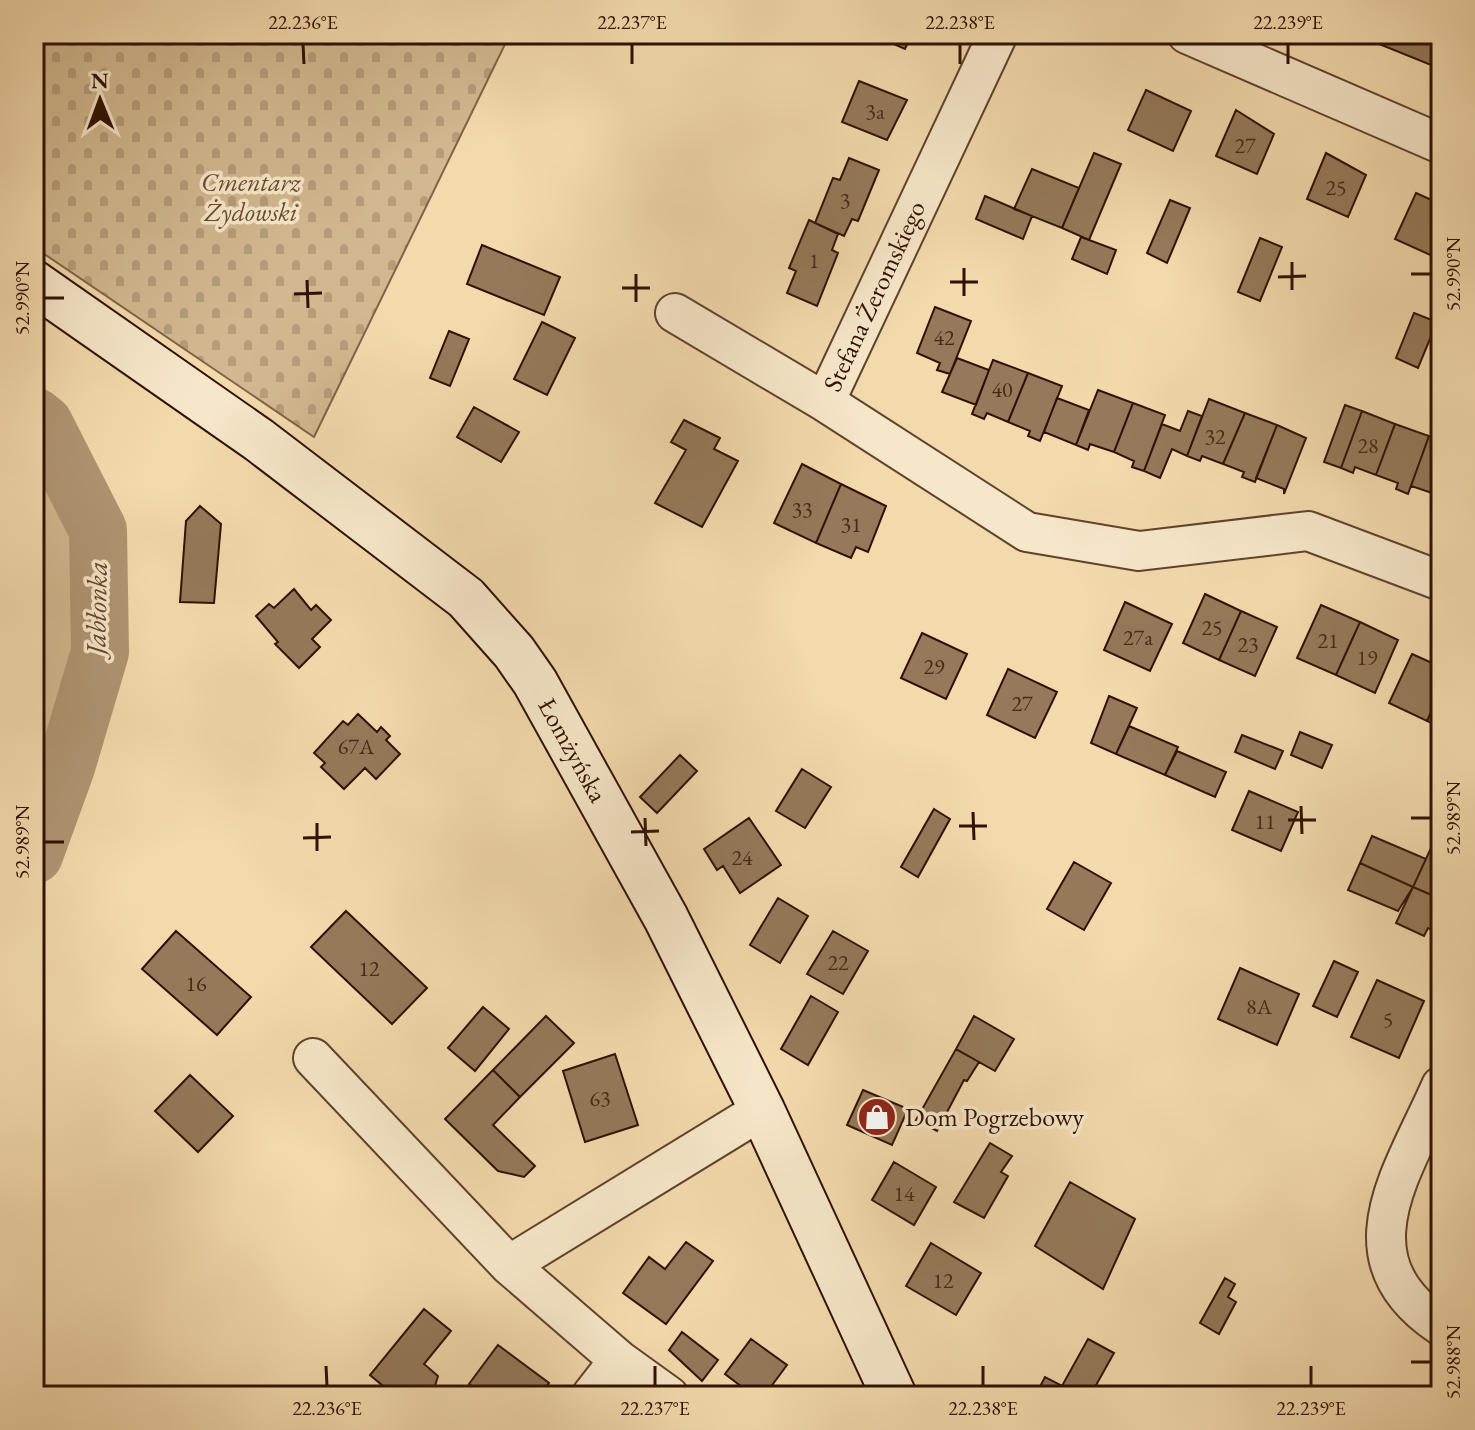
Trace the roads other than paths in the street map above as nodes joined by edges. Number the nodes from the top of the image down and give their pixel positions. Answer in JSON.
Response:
{"nodes":[{"id":1,"x":998,"y":34,"type":"edge"},
{"id":2,"x":1187,"y":34,"type":"edge"},
{"id":3,"x":1441,"y":144,"type":"edge"},
{"id":4,"x":34,"y":283,"type":"edge"},
{"id":5,"x":675,"y":313,"type":"dead end"},
{"id":6,"x":825,"y":402,"type":"junction"},
{"id":7,"x":1441,"y":581,"type":"edge"},
{"id":8,"x":313,"y":1058,"type":"dead end"},
{"id":9,"x":1441,"y":1086,"type":"edge"},
{"id":10,"x":762,"y":1110,"type":"junction"},
{"id":11,"x":509,"y":1265,"type":"junction"},
{"id":12,"x":1441,"y":1326,"type":"edge"},
{"id":13,"x":619,"y":1360,"type":"junction"},
{"id":14,"x":591,"y":1396,"type":"edge"},
{"id":15,"x":669,"y":1396,"type":"edge"},
{"id":16,"x":894,"y":1396,"type":"edge"}],
"edges":[{"from":1,"to":6,"type":"street","name":"Stefana Żeromskiego"},
{"from":2,"to":3,"type":"street"},
{"from":4,"to":10,"type":"main road","name":"Łomżyńska"},
{"from":5,"to":6,"type":"street","name":"Stefana Żeromskiego"},
{"from":6,"to":7,"type":"street"},
{"from":8,"to":11,"type":"street"},
{"from":9,"to":12,"type":"street"},
{"from":10,"to":11,"type":"street"},
{"from":10,"to":16,"type":"main road","name":"Łomżyńska"},
{"from":11,"to":13,"type":"street"},
{"from":13,"to":14,"type":"street"},
{"from":13,"to":15,"type":"street"}]}
